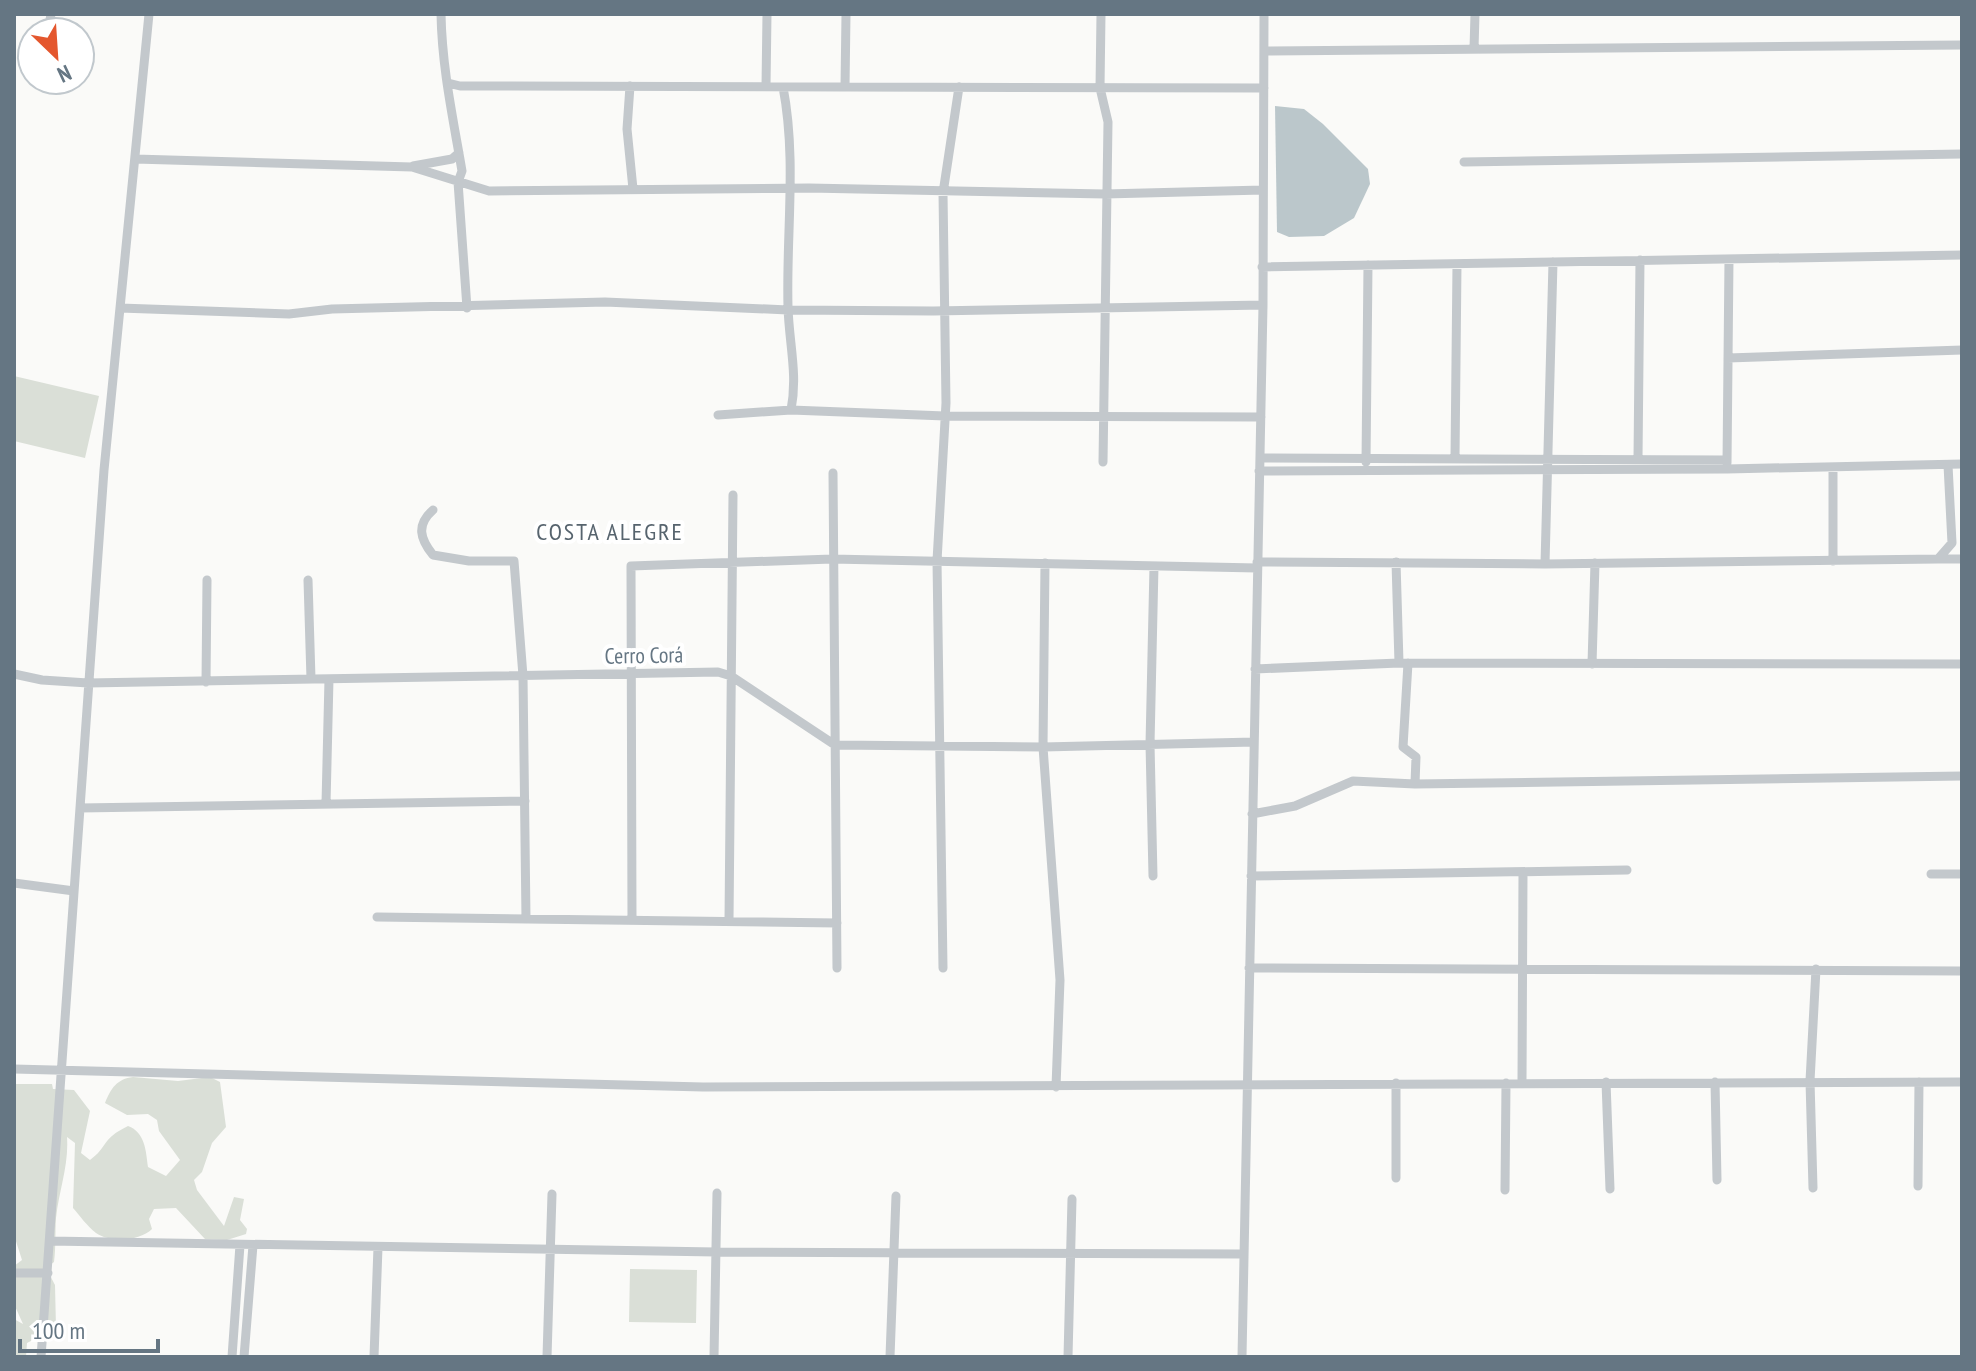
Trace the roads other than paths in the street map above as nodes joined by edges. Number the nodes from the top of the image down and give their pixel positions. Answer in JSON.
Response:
{"nodes":[{"id":1,"x":149,"y":14,"type":"edge"},
{"id":2,"x":441,"y":14,"type":"edge"},
{"id":3,"x":767,"y":14,"type":"edge"},
{"id":4,"x":846,"y":14,"type":"edge"},
{"id":5,"x":1101,"y":14,"type":"edge"},
{"id":6,"x":1264,"y":14,"type":"edge"},
{"id":7,"x":1475,"y":14,"type":"edge"},
{"id":8,"x":1962,"y":45,"type":"edge"},
{"id":9,"x":1474,"y":49,"type":"junction"},
{"id":10,"x":1264,"y":51,"type":"junction"},
{"id":11,"x":448,"y":83,"type":"junction"},
{"id":12,"x":630,"y":86,"type":"junction"},
{"id":13,"x":766,"y":86,"type":"junction"},
{"id":14,"x":783,"y":87,"type":"junction"},
{"id":15,"x":845,"y":87,"type":"junction"},
{"id":16,"x":959,"y":87,"type":"junction"},
{"id":17,"x":1100,"y":88,"type":"junction"},
{"id":18,"x":1264,"y":88,"type":"junction"},
{"id":19,"x":459,"y":153,"type":"junction"},
{"id":20,"x":1962,"y":154,"type":"edge"},
{"id":21,"x":135,"y":159,"type":"junction"},
{"id":22,"x":1464,"y":162,"type":"dead end"},
{"id":23,"x":412,"y":167,"type":"junction"},
{"id":24,"x":458,"y":182,"type":"junction"},
{"id":25,"x":790,"y":188,"type":"junction"},
{"id":26,"x":633,"y":189,"type":"junction"},
{"id":27,"x":1263,"y":190,"type":"junction"},
{"id":28,"x":943,"y":193,"type":"junction"},
{"id":29,"x":1105,"y":194,"type":"junction"},
{"id":30,"x":1962,"y":255,"type":"edge"},
{"id":31,"x":1729,"y":259,"type":"junction"},
{"id":32,"x":1640,"y":260,"type":"junction"},
{"id":33,"x":1553,"y":262,"type":"junction"},
{"id":34,"x":1457,"y":264,"type":"junction"},
{"id":35,"x":1368,"y":265,"type":"junction"},
{"id":36,"x":1262,"y":267,"type":"junction"},
{"id":37,"x":1263,"y":305,"type":"junction"},
{"id":38,"x":120,"y":308,"type":"junction"},
{"id":39,"x":467,"y":308,"type":"junction"},
{"id":40,"x":1104,"y":308,"type":"junction"},
{"id":41,"x":788,"y":310,"type":"junction"},
{"id":42,"x":945,"y":310,"type":"junction"},
{"id":43,"x":1962,"y":350,"type":"edge"},
{"id":44,"x":1728,"y":358,"type":"junction"},
{"id":45,"x":791,"y":410,"type":"junction"},
{"id":46,"x":718,"y":415,"type":"dead end"},
{"id":47,"x":945,"y":416,"type":"junction"},
{"id":48,"x":1103,"y":417,"type":"junction"},
{"id":49,"x":1261,"y":417,"type":"junction"},
{"id":50,"x":1260,"y":458,"type":"junction"},
{"id":51,"x":1366,"y":458,"type":"junction"},
{"id":52,"x":1455,"y":458,"type":"junction"},
{"id":53,"x":1638,"y":458,"type":"junction"},
{"id":54,"x":1103,"y":462,"type":"dead end"},
{"id":55,"x":1547,"y":464,"type":"junction"},
{"id":56,"x":1962,"y":464,"type":"edge"},
{"id":57,"x":1727,"y":465,"type":"junction"},
{"id":58,"x":1948,"y":465,"type":"junction"},
{"id":59,"x":1833,"y":467,"type":"junction"},
{"id":60,"x":1366,"y":470,"type":"junction"},
{"id":61,"x":1259,"y":471,"type":"junction"},
{"id":62,"x":833,"y":473,"type":"dead end"},
{"id":63,"x":733,"y":495,"type":"dead end"},
{"id":64,"x":433,"y":510,"type":"dead end"},
{"id":65,"x":832,"y":559,"type":"junction"},
{"id":66,"x":1938,"y":559,"type":"junction"},
{"id":67,"x":1962,"y":559,"type":"edge"},
{"id":68,"x":937,"y":561,"type":"junction"},
{"id":69,"x":1833,"y":561,"type":"junction"},
{"id":70,"x":1396,"y":562,"type":"junction"},
{"id":71,"x":1045,"y":563,"type":"junction"},
{"id":72,"x":1595,"y":563,"type":"junction"},
{"id":73,"x":733,"y":564,"type":"junction"},
{"id":74,"x":1545,"y":564,"type":"junction"},
{"id":75,"x":1257,"y":565,"type":"junction"},
{"id":76,"x":1154,"y":566,"type":"junction"},
{"id":77,"x":207,"y":580,"type":"dead end"},
{"id":78,"x":308,"y":580,"type":"dead end"},
{"id":79,"x":1403,"y":663,"type":"junction"},
{"id":80,"x":1592,"y":664,"type":"junction"},
{"id":81,"x":1962,"y":664,"type":"edge"},
{"id":82,"x":1255,"y":669,"type":"junction"},
{"id":83,"x":629,"y":673,"type":"junction"},
{"id":84,"x":14,"y":674,"type":"edge"},
{"id":85,"x":523,"y":676,"type":"junction"},
{"id":86,"x":731,"y":676,"type":"junction"},
{"id":87,"x":311,"y":679,"type":"junction"},
{"id":88,"x":329,"y":679,"type":"junction"},
{"id":89,"x":206,"y":682,"type":"junction"},
{"id":90,"x":88,"y":683,"type":"junction"},
{"id":91,"x":1254,"y":742,"type":"junction"},
{"id":92,"x":1150,"y":744,"type":"junction"},
{"id":93,"x":835,"y":745,"type":"junction"},
{"id":94,"x":940,"y":747,"type":"junction"},
{"id":95,"x":1043,"y":747,"type":"junction"},
{"id":96,"x":1962,"y":776,"type":"edge"},
{"id":97,"x":1415,"y":784,"type":"junction"},
{"id":98,"x":525,"y":801,"type":"junction"},
{"id":99,"x":326,"y":804,"type":"junction"},
{"id":100,"x":80,"y":808,"type":"junction"},
{"id":101,"x":1252,"y":814,"type":"junction"},
{"id":102,"x":1627,"y":870,"type":"dead end"},
{"id":103,"x":1523,"y":872,"type":"junction"},
{"id":104,"x":1931,"y":874,"type":"dead end"},
{"id":105,"x":1962,"y":874,"type":"edge"},
{"id":106,"x":1153,"y":876,"type":"dead end"},
{"id":107,"x":1251,"y":876,"type":"junction"},
{"id":108,"x":14,"y":883,"type":"edge"},
{"id":109,"x":74,"y":891,"type":"junction"},
{"id":110,"x":377,"y":917,"type":"dead end"},
{"id":111,"x":526,"y":919,"type":"junction"},
{"id":112,"x":632,"y":920,"type":"junction"},
{"id":113,"x":729,"y":921,"type":"junction"},
{"id":114,"x":837,"y":923,"type":"junction"},
{"id":115,"x":837,"y":968,"type":"dead end"},
{"id":116,"x":943,"y":968,"type":"dead end"},
{"id":117,"x":1249,"y":968,"type":"junction"},
{"id":118,"x":1523,"y":968,"type":"junction"},
{"id":119,"x":1816,"y":969,"type":"junction"},
{"id":120,"x":1962,"y":971,"type":"edge"},
{"id":121,"x":14,"y":1068,"type":"edge"},
{"id":122,"x":62,"y":1069,"type":"junction"},
{"id":123,"x":1810,"y":1081,"type":"junction"},
{"id":124,"x":1606,"y":1082,"type":"junction"},
{"id":125,"x":1715,"y":1082,"type":"junction"},
{"id":126,"x":1919,"y":1082,"type":"junction"},
{"id":127,"x":1962,"y":1082,"type":"edge"},
{"id":128,"x":1396,"y":1083,"type":"junction"},
{"id":129,"x":1506,"y":1083,"type":"junction"},
{"id":130,"x":1522,"y":1083,"type":"junction"},
{"id":131,"x":1245,"y":1084,"type":"junction"},
{"id":132,"x":1056,"y":1087,"type":"junction"},
{"id":133,"x":1396,"y":1178,"type":"dead end"},
{"id":134,"x":1717,"y":1180,"type":"dead end"},
{"id":135,"x":1918,"y":1186,"type":"dead end"},
{"id":136,"x":1813,"y":1188,"type":"dead end"},
{"id":137,"x":1610,"y":1189,"type":"dead end"},
{"id":138,"x":1505,"y":1190,"type":"dead end"},
{"id":139,"x":717,"y":1193,"type":"dead end"},
{"id":140,"x":552,"y":1194,"type":"dead end"},
{"id":141,"x":896,"y":1196,"type":"dead end"},
{"id":142,"x":1072,"y":1199,"type":"dead end"},
{"id":143,"x":50,"y":1241,"type":"junction"},
{"id":144,"x":240,"y":1245,"type":"junction"},
{"id":145,"x":253,"y":1245,"type":"junction"},
{"id":146,"x":378,"y":1247,"type":"junction"},
{"id":147,"x":551,"y":1250,"type":"junction"},
{"id":148,"x":716,"y":1252,"type":"junction"},
{"id":149,"x":894,"y":1253,"type":"junction"},
{"id":150,"x":1071,"y":1253,"type":"junction"},
{"id":151,"x":1243,"y":1254,"type":"junction"},
{"id":152,"x":14,"y":1273,"type":"edge"},
{"id":153,"x":48,"y":1273,"type":"junction"},
{"id":154,"x":41,"y":1357,"type":"edge"},
{"id":155,"x":232,"y":1357,"type":"edge"},
{"id":156,"x":244,"y":1357,"type":"edge"},
{"id":157,"x":374,"y":1357,"type":"edge"},
{"id":158,"x":547,"y":1357,"type":"edge"},
{"id":159,"x":714,"y":1357,"type":"edge"},
{"id":160,"x":890,"y":1357,"type":"edge"},
{"id":161,"x":1068,"y":1357,"type":"edge"},
{"id":162,"x":1242,"y":1357,"type":"edge"}],
"edges":[{"from":1,"to":21,"type":"street"},
{"from":2,"to":11,"type":"street"},
{"from":3,"to":13,"type":"street"},
{"from":4,"to":15,"type":"street"},
{"from":5,"to":17,"type":"street"},
{"from":6,"to":10,"type":"street"},
{"from":7,"to":9,"type":"street"},
{"from":8,"to":9,"type":"street"},
{"from":9,"to":10,"type":"street"},
{"from":10,"to":18,"type":"street"},
{"from":11,"to":12,"type":"street"},
{"from":11,"to":19,"type":"street"},
{"from":12,"to":13,"type":"street"},
{"from":12,"to":26,"type":"street"},
{"from":13,"to":14,"type":"street"},
{"from":14,"to":15,"type":"street"},
{"from":14,"to":25,"type":"street"},
{"from":15,"to":16,"type":"street"},
{"from":16,"to":17,"type":"street"},
{"from":16,"to":28,"type":"street"},
{"from":17,"to":18,"type":"street"},
{"from":17,"to":29,"type":"street"},
{"from":18,"to":27,"type":"street"},
{"from":19,"to":23,"type":"street"},
{"from":19,"to":24,"type":"street"},
{"from":20,"to":22,"type":"street"},
{"from":21,"to":23,"type":"street"},
{"from":21,"to":38,"type":"street"},
{"from":23,"to":24,"type":"street"},
{"from":24,"to":26,"type":"street"},
{"from":24,"to":39,"type":"street"},
{"from":25,"to":26,"type":"street"},
{"from":25,"to":28,"type":"street"},
{"from":25,"to":41,"type":"street"},
{"from":27,"to":29,"type":"street"},
{"from":27,"to":36,"type":"street"},
{"from":28,"to":29,"type":"street"},
{"from":28,"to":42,"type":"street"},
{"from":29,"to":40,"type":"street"},
{"from":30,"to":31,"type":"street"},
{"from":31,"to":32,"type":"street"},
{"from":31,"to":44,"type":"street"},
{"from":32,"to":33,"type":"street"},
{"from":32,"to":53,"type":"street"},
{"from":33,"to":34,"type":"street"},
{"from":33,"to":55,"type":"street"},
{"from":34,"to":35,"type":"street"},
{"from":34,"to":52,"type":"street"},
{"from":35,"to":36,"type":"street"},
{"from":35,"to":51,"type":"street"},
{"from":36,"to":37,"type":"street"},
{"from":37,"to":40,"type":"street"},
{"from":37,"to":49,"type":"street"},
{"from":38,"to":39,"type":"street"},
{"from":38,"to":90,"type":"street"},
{"from":39,"to":41,"type":"street"},
{"from":40,"to":42,"type":"street"},
{"from":40,"to":48,"type":"street"},
{"from":41,"to":42,"type":"street"},
{"from":41,"to":45,"type":"street"},
{"from":42,"to":47,"type":"street"},
{"from":43,"to":44,"type":"street"},
{"from":44,"to":57,"type":"street"},
{"from":45,"to":46,"type":"street"},
{"from":45,"to":47,"type":"street"},
{"from":47,"to":48,"type":"street"},
{"from":47,"to":68,"type":"street"},
{"from":48,"to":49,"type":"street"},
{"from":48,"to":54,"type":"street"},
{"from":49,"to":50,"type":"street"},
{"from":50,"to":51,"type":"street"},
{"from":50,"to":61,"type":"street"},
{"from":51,"to":52,"type":"street"},
{"from":51,"to":60,"type":"street"},
{"from":52,"to":55,"type":"street"},
{"from":53,"to":55,"type":"street"},
{"from":53,"to":57,"type":"street"},
{"from":55,"to":57,"type":"street"},
{"from":55,"to":60,"type":"street"},
{"from":55,"to":74,"type":"street"},
{"from":56,"to":58,"type":"street"},
{"from":57,"to":59,"type":"street"},
{"from":58,"to":59,"type":"street"},
{"from":58,"to":66,"type":"street"},
{"from":59,"to":69,"type":"street"},
{"from":60,"to":61,"type":"street"},
{"from":61,"to":75,"type":"street"},
{"from":62,"to":65,"type":"street"},
{"from":63,"to":73,"type":"street"},
{"from":64,"to":85,"type":"street"},
{"from":65,"to":68,"type":"street"},
{"from":65,"to":73,"type":"street"},
{"from":65,"to":93,"type":"street"},
{"from":66,"to":67,"type":"street"},
{"from":66,"to":69,"type":"street"},
{"from":68,"to":71,"type":"street"},
{"from":68,"to":94,"type":"street"},
{"from":69,"to":72,"type":"street"},
{"from":70,"to":74,"type":"street"},
{"from":70,"to":75,"type":"street"},
{"from":70,"to":79,"type":"street"},
{"from":71,"to":76,"type":"street"},
{"from":71,"to":95,"type":"street"},
{"from":72,"to":74,"type":"street"},
{"from":72,"to":80,"type":"street"},
{"from":73,"to":83,"type":"street"},
{"from":73,"to":86,"type":"street"},
{"from":75,"to":76,"type":"street"},
{"from":75,"to":82,"type":"street"},
{"from":76,"to":92,"type":"street"},
{"from":77,"to":89,"type":"street"},
{"from":78,"to":87,"type":"street"},
{"from":79,"to":80,"type":"street"},
{"from":79,"to":82,"type":"street"},
{"from":79,"to":97,"type":"street"},
{"from":80,"to":81,"type":"street"},
{"from":82,"to":91,"type":"street"},
{"from":83,"to":85,"type":"street","name":"Cerro Corá"},
{"from":83,"to":86,"type":"street","name":"Cerro Corá"},
{"from":83,"to":112,"type":"street"},
{"from":84,"to":90,"type":"street","name":"Cerro Corá"},
{"from":85,"to":88,"type":"street","name":"Cerro Corá"},
{"from":85,"to":98,"type":"street"},
{"from":86,"to":93,"type":"street","name":"Cerro Corá"},
{"from":86,"to":113,"type":"street"},
{"from":87,"to":88,"type":"street","name":"Cerro Corá"},
{"from":87,"to":89,"type":"street","name":"Cerro Corá"},
{"from":88,"to":99,"type":"street"},
{"from":89,"to":90,"type":"street","name":"Cerro Corá"},
{"from":90,"to":100,"type":"street"},
{"from":91,"to":92,"type":"street"},
{"from":91,"to":101,"type":"street"},
{"from":92,"to":95,"type":"street"},
{"from":92,"to":106,"type":"street"},
{"from":93,"to":94,"type":"street"},
{"from":93,"to":114,"type":"street"},
{"from":94,"to":95,"type":"street"},
{"from":94,"to":116,"type":"street"},
{"from":95,"to":132,"type":"street"},
{"from":96,"to":97,"type":"street"},
{"from":97,"to":101,"type":"street"},
{"from":98,"to":99,"type":"street"},
{"from":98,"to":111,"type":"street"},
{"from":99,"to":100,"type":"street"},
{"from":100,"to":109,"type":"street"},
{"from":101,"to":107,"type":"street"},
{"from":102,"to":103,"type":"street"},
{"from":103,"to":107,"type":"street"},
{"from":103,"to":118,"type":"street"},
{"from":104,"to":105,"type":"street"},
{"from":107,"to":117,"type":"street"},
{"from":108,"to":109,"type":"street"},
{"from":109,"to":122,"type":"street"},
{"from":110,"to":111,"type":"street"},
{"from":111,"to":112,"type":"street"},
{"from":112,"to":113,"type":"street"},
{"from":113,"to":114,"type":"street"},
{"from":114,"to":115,"type":"street"},
{"from":117,"to":118,"type":"street"},
{"from":117,"to":131,"type":"street"},
{"from":118,"to":119,"type":"street"},
{"from":118,"to":130,"type":"street"},
{"from":119,"to":120,"type":"street"},
{"from":119,"to":123,"type":"street"},
{"from":121,"to":122,"type":"street"},
{"from":122,"to":132,"type":"street"},
{"from":122,"to":143,"type":"street"},
{"from":123,"to":125,"type":"street"},
{"from":123,"to":126,"type":"street"},
{"from":123,"to":136,"type":"street"},
{"from":124,"to":125,"type":"street"},
{"from":124,"to":130,"type":"street"},
{"from":124,"to":137,"type":"street"},
{"from":125,"to":134,"type":"street"},
{"from":126,"to":127,"type":"street"},
{"from":126,"to":135,"type":"street"},
{"from":128,"to":129,"type":"street"},
{"from":128,"to":131,"type":"street"},
{"from":128,"to":133,"type":"street"},
{"from":129,"to":130,"type":"street"},
{"from":129,"to":138,"type":"street"},
{"from":131,"to":132,"type":"street"},
{"from":131,"to":151,"type":"street"},
{"from":139,"to":148,"type":"street"},
{"from":140,"to":147,"type":"street"},
{"from":141,"to":149,"type":"street"},
{"from":142,"to":150,"type":"street"},
{"from":143,"to":144,"type":"street"},
{"from":143,"to":153,"type":"street"},
{"from":144,"to":145,"type":"street"},
{"from":144,"to":155,"type":"street"},
{"from":145,"to":146,"type":"street"},
{"from":145,"to":156,"type":"street"},
{"from":146,"to":147,"type":"street"},
{"from":146,"to":157,"type":"street"},
{"from":147,"to":148,"type":"street"},
{"from":147,"to":158,"type":"street"},
{"from":148,"to":149,"type":"street"},
{"from":148,"to":159,"type":"street"},
{"from":149,"to":150,"type":"street"},
{"from":149,"to":160,"type":"street"},
{"from":150,"to":151,"type":"street"},
{"from":150,"to":161,"type":"street"},
{"from":151,"to":162,"type":"street"},
{"from":152,"to":153,"type":"street"},
{"from":153,"to":154,"type":"street"}]}
